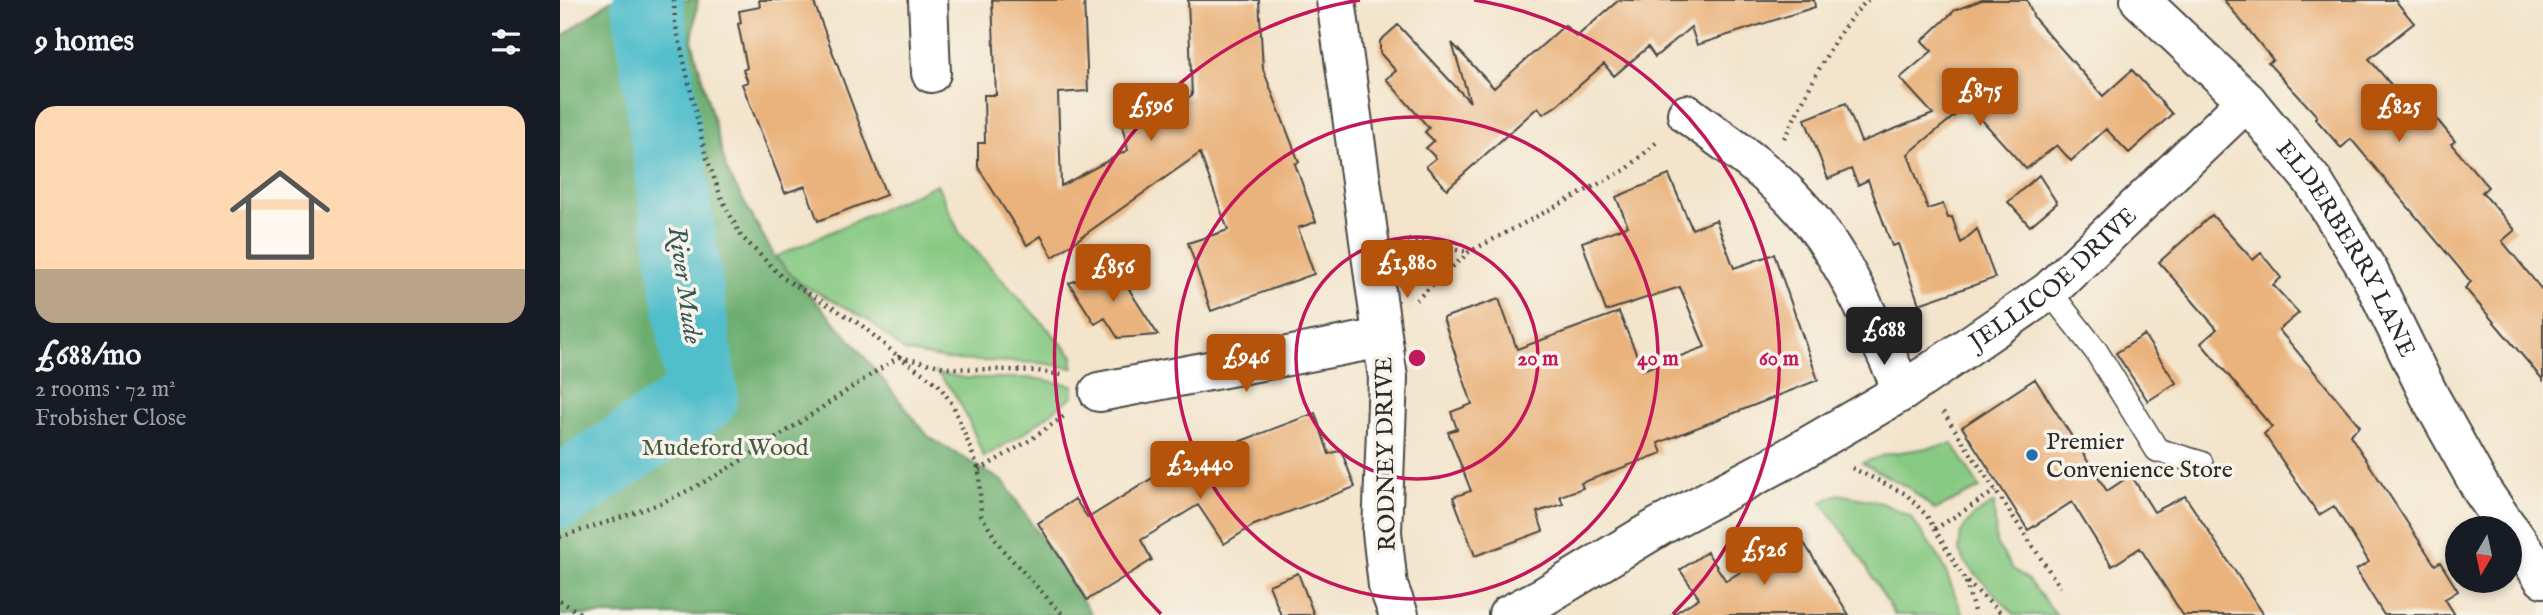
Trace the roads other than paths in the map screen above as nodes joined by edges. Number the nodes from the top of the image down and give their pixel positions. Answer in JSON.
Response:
{"nodes":[{"id":1,"x":928,"y":0,"type":"edge"},
{"id":2,"x":1336,"y":0,"type":"edge"},
{"id":3,"x":2140,"y":0,"type":"edge"},
{"id":4,"x":931,"y":73,"type":"dead end"},
{"id":5,"x":2247,"y":101,"type":"junction"},
{"id":6,"x":1688,"y":114,"type":"road end"},
{"id":7,"x":2049,"y":291,"type":"junction"},
{"id":8,"x":1382,"y":335,"type":"junction"},
{"id":9,"x":1099,"y":391,"type":"road end"},
{"id":10,"x":1919,"y":397,"type":"junction"},
{"id":11,"x":2201,"y":463,"type":"dead end"},
{"id":12,"x":2500,"y":516,"type":"edge"},
{"id":13,"x":2522,"y":548,"type":"edge"},
{"id":14,"x":2543,"y":578,"type":"edge"},
{"id":15,"x":1399,"y":615,"type":"edge"},
{"id":16,"x":1507,"y":615,"type":"edge"}],
"edges":[{"from":1,"to":4,"type":"street"},
{"from":2,"to":8,"type":"street","name":"RODNEY DRIVE"},
{"from":3,"to":5,"type":"street","name":"ELDERBERRY LANE"},
{"from":5,"to":7,"type":"street","name":"JELLICOE DRIVE"},
{"from":5,"to":12,"type":"street","name":"ELDERBERRY LANE"},
{"from":6,"to":10,"type":"street"},
{"from":7,"to":10,"type":"street","name":"JELLICOE DRIVE"},
{"from":7,"to":11,"type":"lane"},
{"from":8,"to":9,"type":"street"},
{"from":8,"to":15,"type":"street","name":"RODNEY DRIVE"},
{"from":10,"to":16,"type":"street","name":"JELLICOE DRIVE"},
{"from":13,"to":14,"type":"street","name":"ELDERBERRY LANE"}]}
